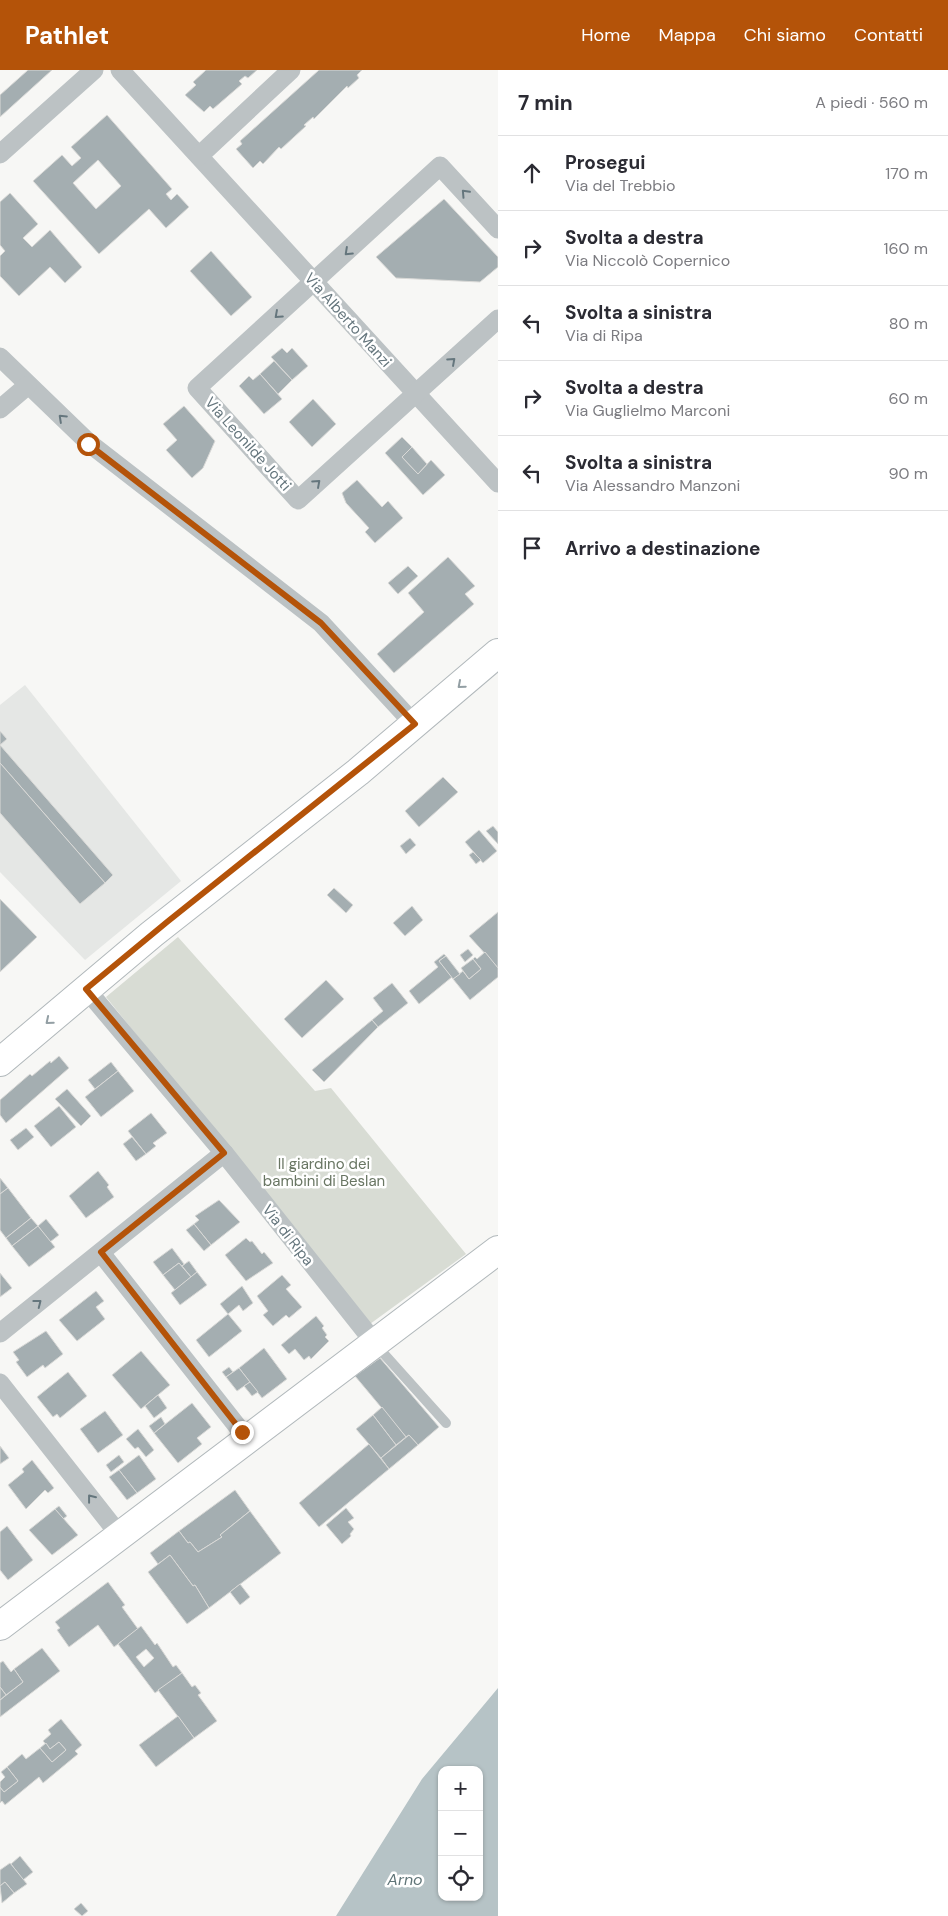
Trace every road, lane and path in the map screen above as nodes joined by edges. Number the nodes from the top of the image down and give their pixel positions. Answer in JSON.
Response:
{"nodes":[{"id":1,"x":94,"y":70,"type":"edge"},
{"id":2,"x":120,"y":70,"type":"edge"},
{"id":3,"x":291,"y":70,"type":"edge"},
{"id":4,"x":0,"y":154,"type":"edge"},
{"id":5,"x":199,"y":156,"type":"junction"},
{"id":6,"x":498,"y":229,"type":"edge"},
{"id":7,"x":314,"y":283,"type":"junction"},
{"id":8,"x":498,"y":319,"type":"edge"},
{"id":9,"x":0,"y":356,"type":"edge"},
{"id":10,"x":28,"y":386,"type":"junction"},
{"id":11,"x":416,"y":394,"type":"junction"},
{"id":12,"x":0,"y":409,"type":"edge"},
{"id":13,"x":498,"y":483,"type":"edge"},
{"id":14,"x":498,"y":654,"type":"edge"},
{"id":15,"x":415,"y":724,"type":"junction"},
{"id":16,"x":86,"y":989,"type":"junction"},
{"id":17,"x":0,"y":1062,"type":"edge"},
{"id":18,"x":224,"y":1153,"type":"junction"},
{"id":19,"x":498,"y":1250,"type":"edge"},
{"id":20,"x":101,"y":1252,"type":"junction"},
{"id":21,"x":0,"y":1333,"type":"edge"},
{"id":22,"x":374,"y":1342,"type":"junction"},
{"id":23,"x":0,"y":1383,"type":"edge"},
{"id":24,"x":446,"y":1423,"type":"dead end"},
{"id":25,"x":248,"y":1440,"type":"junction"},
{"id":26,"x":122,"y":1536,"type":"junction"},
{"id":27,"x":0,"y":1626,"type":"edge"}],
"edges":[{"from":1,"to":4,"type":"street"},
{"from":2,"to":5,"type":"street","name":"Via Alberto Manzi"},
{"from":3,"to":5,"type":"street"},
{"from":5,"to":7,"type":"street","name":"Via Alberto Manzi"},
{"from":6,"to":7,"type":"street","one_way":true},
{"from":7,"to":11,"type":"street","name":"Via Alberto Manzi"},
{"from":7,"to":11,"type":"street","name":"Via Leonilde Jotti","one_way":true},
{"from":11,"to":8,"type":"street","one_way":true},
{"from":9,"to":10,"type":"street"},
{"from":10,"to":12,"type":"street"},
{"from":15,"to":10,"type":"street","one_way":true},
{"from":11,"to":13,"type":"street","name":"Via Alberto Manzi"},
{"from":14,"to":15,"type":"main road","one_way":true},
{"from":15,"to":16,"type":"main road"},
{"from":16,"to":17,"type":"main road","one_way":true},
{"from":16,"to":18,"type":"street","name":"Via di Ripa"},
{"from":18,"to":20,"type":"street"},
{"from":18,"to":22,"type":"street","name":"Via di Ripa"},
{"from":19,"to":22,"type":"main road"},
{"from":21,"to":20,"type":"street","one_way":true},
{"from":20,"to":25,"type":"street"},
{"from":22,"to":24,"type":"lane"},
{"from":22,"to":25,"type":"main road"},
{"from":26,"to":23,"type":"street","one_way":true},
{"from":25,"to":26,"type":"main road"},
{"from":26,"to":27,"type":"main road"}]}
